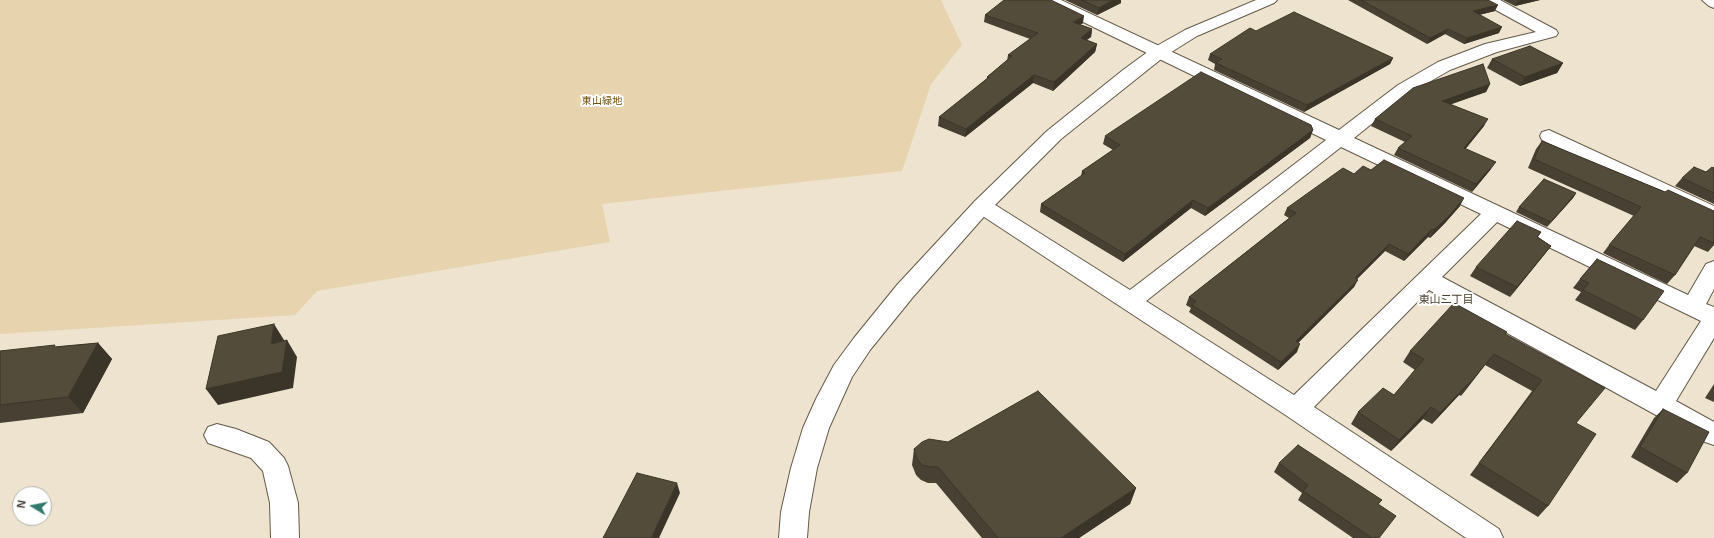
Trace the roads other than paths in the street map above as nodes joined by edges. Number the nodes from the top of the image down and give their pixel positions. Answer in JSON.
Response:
{"nodes":[{"id":1,"x":1049,"y":0,"type":"edge"},
{"id":2,"x":1269,"y":0,"type":"edge"},
{"id":3,"x":1488,"y":0,"type":"edge"},
{"id":4,"x":1710,"y":0,"type":"edge"},
{"id":5,"x":1714,"y":3,"type":"edge"},
{"id":6,"x":1159,"y":52,"type":"junction"},
{"id":7,"x":1549,"y":136,"type":"dead end"},
{"id":8,"x":1339,"y":138,"type":"junction"},
{"id":9,"x":982,"y":206,"type":"junction"},
{"id":10,"x":1494,"y":213,"type":"junction"},
{"id":11,"x":1714,"y":214,"type":"edge"},
{"id":12,"x":1714,"y":270,"type":"edge"},
{"id":13,"x":1427,"y":279,"type":"junction"},
{"id":14,"x":1130,"y":302,"type":"junction"},
{"id":15,"x":1692,"y":307,"type":"junction"},
{"id":16,"x":1714,"y":318,"type":"edge"},
{"id":17,"x":1660,"y":405,"type":"junction"},
{"id":18,"x":1296,"y":409,"type":"junction"},
{"id":19,"x":1714,"y":434,"type":"edge"},
{"id":20,"x":217,"y":435,"type":"dead end"},
{"id":21,"x":285,"y":538,"type":"edge"},
{"id":22,"x":793,"y":538,"type":"edge"},
{"id":23,"x":1489,"y":538,"type":"edge"}],
"edges":[{"from":1,"to":6,"type":"street"},
{"from":2,"to":6,"type":"street"},
{"from":3,"to":8,"type":"street"},
{"from":4,"to":5,"type":"street"},
{"from":6,"to":8,"type":"street"},
{"from":6,"to":9,"type":"street"},
{"from":7,"to":11,"type":"street"},
{"from":8,"to":10,"type":"street"},
{"from":8,"to":14,"type":"street"},
{"from":9,"to":14,"type":"street"},
{"from":9,"to":22,"type":"street"},
{"from":10,"to":13,"type":"street"},
{"from":10,"to":15,"type":"street"},
{"from":12,"to":15,"type":"street"},
{"from":13,"to":17,"type":"street"},
{"from":13,"to":18,"type":"street"},
{"from":14,"to":18,"type":"street"},
{"from":15,"to":16,"type":"street"},
{"from":16,"to":17,"type":"street"},
{"from":17,"to":19,"type":"street"},
{"from":18,"to":23,"type":"street"},
{"from":20,"to":21,"type":"street"}]}
